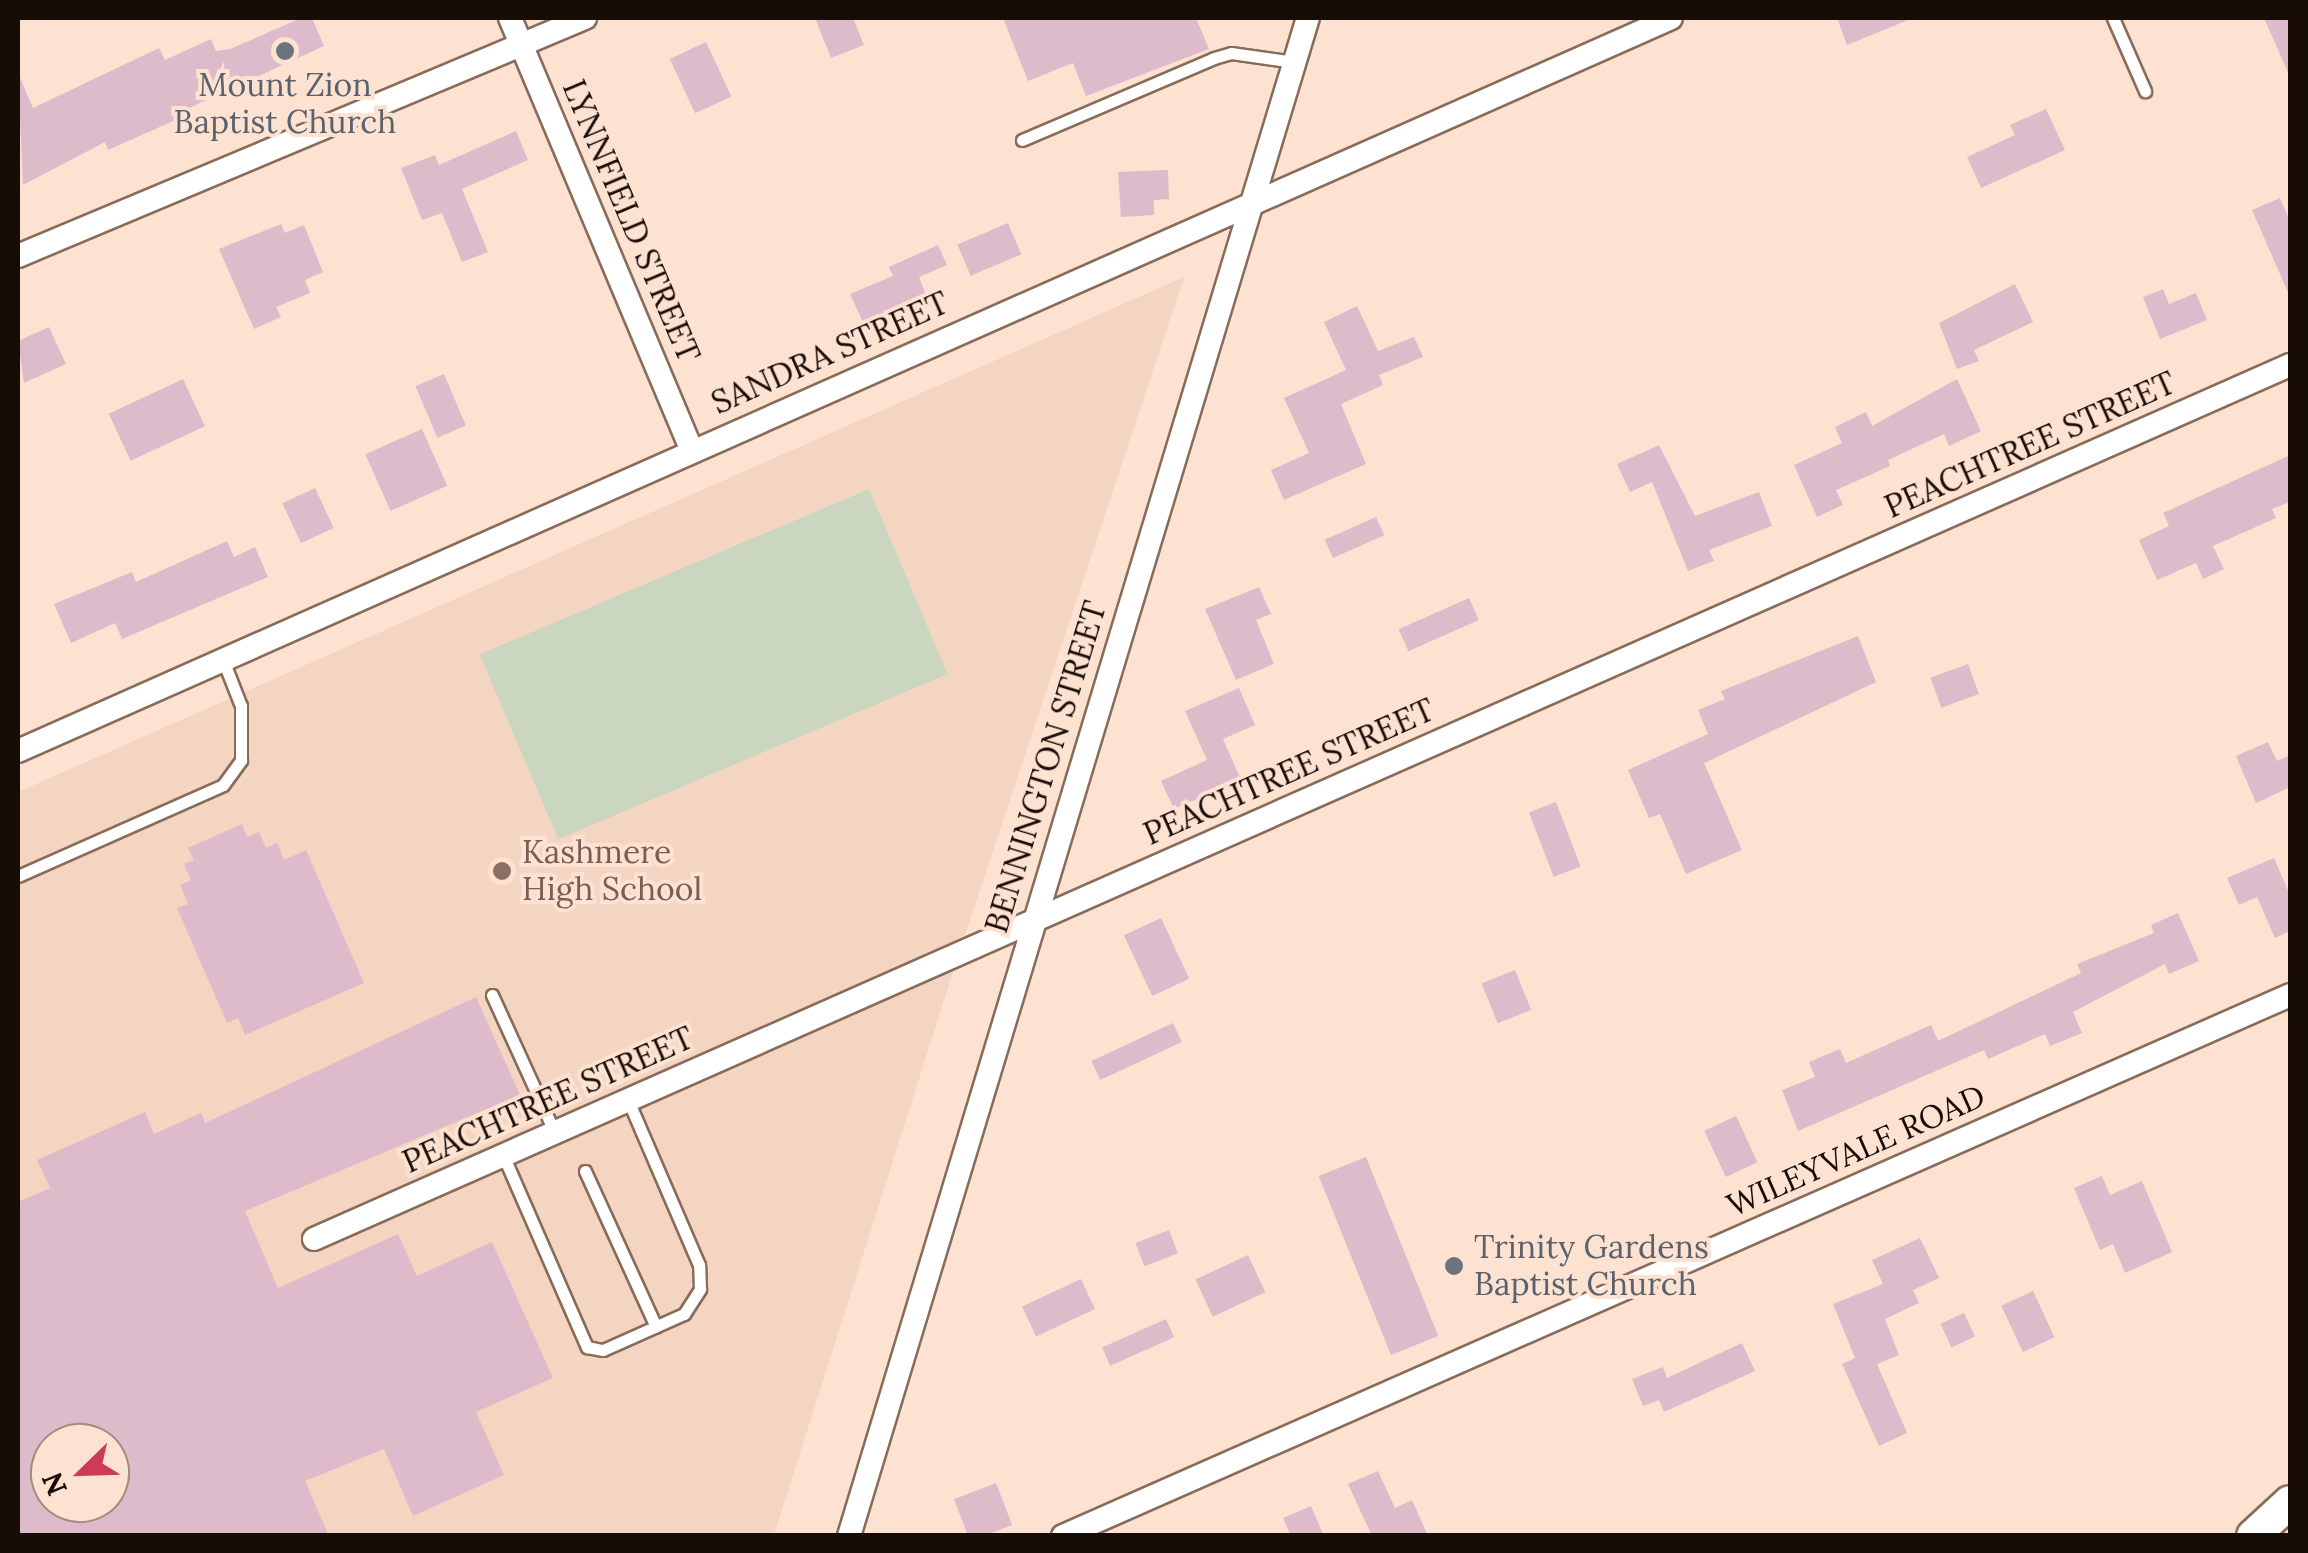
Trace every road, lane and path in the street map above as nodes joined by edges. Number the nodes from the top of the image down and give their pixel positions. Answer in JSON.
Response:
{"nodes":[{"id":1,"x":510,"y":18,"type":"edge"},
{"id":2,"x":585,"y":18,"type":"edge"},
{"id":3,"x":1308,"y":18,"type":"edge"},
{"id":4,"x":1671,"y":18,"type":"edge"},
{"id":5,"x":2113,"y":18,"type":"edge"},
{"id":6,"x":522,"y":44,"type":"junction"},
{"id":7,"x":1294,"y":62,"type":"junction"},
{"id":8,"x":2145,"y":91,"type":"dead end"},
{"id":9,"x":1022,"y":140,"type":"dead end"},
{"id":10,"x":1251,"y":202,"type":"junction"},
{"id":11,"x":18,"y":256,"type":"edge"},
{"id":12,"x":2290,"y":365,"type":"edge"},
{"id":13,"x":692,"y":450,"type":"junction"},
{"id":14,"x":223,"y":660,"type":"junction"},
{"id":15,"x":18,"y":751,"type":"edge"},
{"id":16,"x":18,"y":876,"type":"edge"},
{"id":17,"x":1033,"y":920,"type":"junction"},
{"id":18,"x":492,"y":995,"type":"dead end"},
{"id":19,"x":2290,"y":995,"type":"edge"},
{"id":20,"x":628,"y":1100,"type":"junction"},
{"id":21,"x":555,"y":1132,"type":"junction"},
{"id":22,"x":504,"y":1155,"type":"junction"},
{"id":23,"x":586,"y":1171,"type":"dead end"},
{"id":24,"x":314,"y":1239,"type":"dead end"},
{"id":25,"x":656,"y":1327,"type":"junction"},
{"id":26,"x":2290,"y":1502,"type":"edge"},
{"id":27,"x":849,"y":1536,"type":"edge"},
{"id":28,"x":1063,"y":1536,"type":"edge"},
{"id":29,"x":2254,"y":1536,"type":"edge"}],
"edges":[{"from":1,"to":6,"type":"street","name":"LYNNFIELD STREET"},
{"from":2,"to":6,"type":"street"},
{"from":3,"to":7,"type":"street","name":"BENNINGTON STREET"},
{"from":4,"to":10,"type":"street","name":"SANDRA STREET"},
{"from":5,"to":8,"type":"lane"},
{"from":6,"to":11,"type":"street"},
{"from":6,"to":13,"type":"street","name":"LYNNFIELD STREET"},
{"from":7,"to":9,"type":"lane"},
{"from":7,"to":10,"type":"street","name":"BENNINGTON STREET"},
{"from":10,"to":13,"type":"street","name":"SANDRA STREET"},
{"from":10,"to":17,"type":"street","name":"BENNINGTON STREET"},
{"from":12,"to":17,"type":"street","name":"PEACHTREE STREET"},
{"from":13,"to":14,"type":"street","name":"SANDRA STREET"},
{"from":14,"to":15,"type":"street","name":"SANDRA STREET"},
{"from":14,"to":16,"type":"lane"},
{"from":17,"to":20,"type":"street","name":"PEACHTREE STREET"},
{"from":17,"to":27,"type":"street","name":"BENNINGTON STREET"},
{"from":18,"to":21,"type":"lane"},
{"from":19,"to":28,"type":"street","name":"WILEYVALE ROAD"},
{"from":20,"to":21,"type":"street","name":"PEACHTREE STREET"},
{"from":20,"to":25,"type":"lane"},
{"from":21,"to":22,"type":"street","name":"PEACHTREE STREET"},
{"from":22,"to":24,"type":"street","name":"PEACHTREE STREET"},
{"from":22,"to":25,"type":"lane"},
{"from":23,"to":25,"type":"lane"},
{"from":26,"to":29,"type":"main road"}]}
